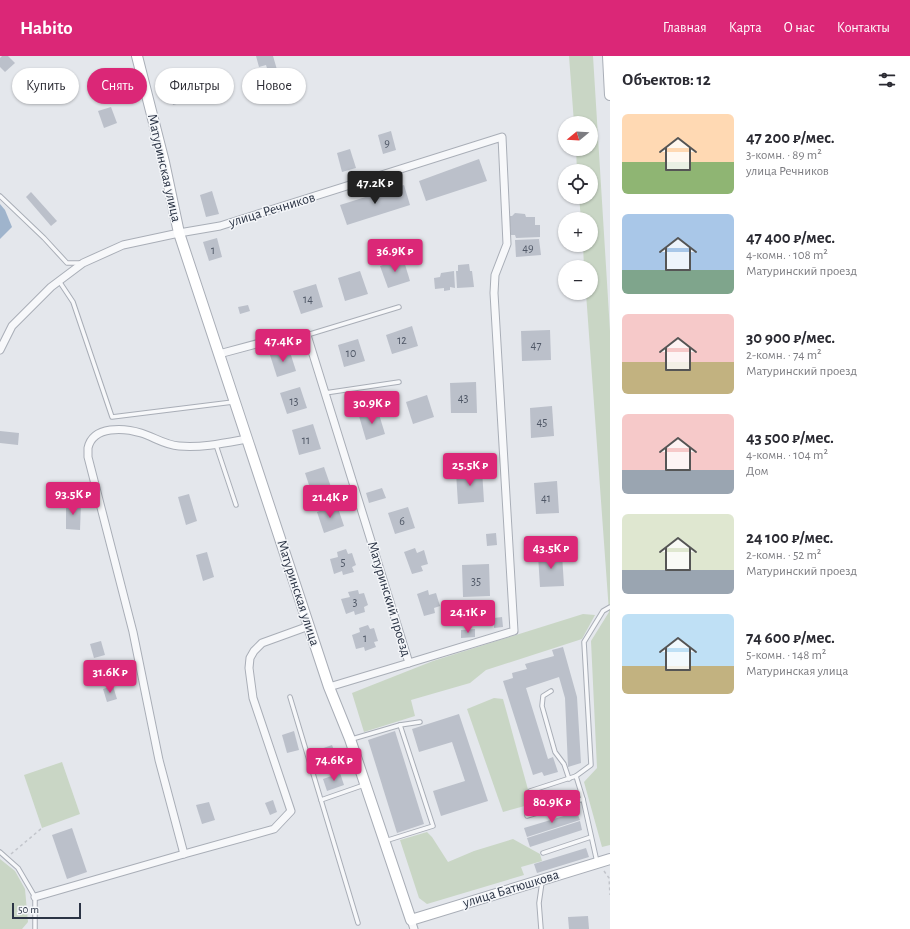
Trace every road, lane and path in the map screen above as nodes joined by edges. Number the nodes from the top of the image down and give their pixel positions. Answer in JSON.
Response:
{"nodes":[{"id":1,"x":137,"y":56,"type":"edge"},
{"id":2,"x":608,"y":60,"type":"edge"},
{"id":3,"x":610,"y":95,"type":"edge"},
{"id":4,"x":0,"y":196,"type":"edge"},
{"id":5,"x":179,"y":232,"type":"junction"},
{"id":6,"x":83,"y":263,"type":"junction"},
{"id":7,"x":59,"y":281,"type":"junction"},
{"id":8,"x":399,"y":307,"type":"dead end"},
{"id":9,"x":306,"y":335,"type":"junction"},
{"id":10,"x":0,"y":350,"type":"edge"},
{"id":11,"x":219,"y":354,"type":"junction"},
{"id":12,"x":399,"y":382,"type":"dead end"},
{"id":13,"x":325,"y":394,"type":"junction"},
{"id":14,"x":234,"y":402,"type":"junction"},
{"id":15,"x":247,"y":439,"type":"junction"},
{"id":16,"x":216,"y":445,"type":"junction"},
{"id":17,"x":236,"y":505,"type":"dead end"},
{"id":18,"x":610,"y":607,"type":"edge"},
{"id":19,"x":309,"y":626,"type":"junction"},
{"id":20,"x":409,"y":663,"type":"junction"},
{"id":21,"x":329,"y":687,"type":"junction"},
{"id":22,"x":551,"y":691,"type":"dead end"},
{"id":23,"x":290,"y":697,"type":"dead end"},
{"id":24,"x":420,"y":722,"type":"dead end"},
{"id":25,"x":400,"y":726,"type":"junction"},
{"id":26,"x":350,"y":739,"type":"junction"},
{"id":27,"x":576,"y":776,"type":"junction"},
{"id":28,"x":569,"y":779,"type":"junction"},
{"id":29,"x":365,"y":785,"type":"junction"},
{"id":30,"x":530,"y":792,"type":"dead end"},
{"id":31,"x":583,"y":799,"type":"junction"},
{"id":32,"x":321,"y":800,"type":"junction"},
{"id":33,"x":527,"y":816,"type":"dead end"},
{"id":34,"x":42,"y":828,"type":"dead end"},
{"id":35,"x":591,"y":837,"type":"junction"},
{"id":36,"x":384,"y":842,"type":"junction"},
{"id":37,"x":0,"y":852,"type":"edge"},
{"id":38,"x":542,"y":853,"type":"dead end"},
{"id":39,"x":184,"y":854,"type":"junction"},
{"id":40,"x":7,"y":858,"type":"junction"},
{"id":41,"x":605,"y":862,"type":"edge"},
{"id":42,"x":609,"y":878,"type":"dead end"},
{"id":43,"x":542,"y":879,"type":"junction"},
{"id":44,"x":610,"y":895,"type":"edge"},
{"id":45,"x":35,"y":897,"type":"junction"},
{"id":46,"x":358,"y":923,"type":"dead end"},
{"id":47,"x":413,"y":924,"type":"edge"},
{"id":48,"x":34,"y":929,"type":"edge"},
{"id":49,"x":541,"y":929,"type":"edge"}],
"edges":[{"from":1,"to":5,"type":"street","name":"Матуринская улица"},
{"from":2,"to":3,"type":"street"},
{"from":4,"to":6,"type":"lane"},
{"from":5,"to":6,"type":"street","name":"Матуринская улица"},
{"from":5,"to":11,"type":"street","name":"Матуринская улица"},
{"from":5,"to":20,"type":"street","name":"улица Речников"},
{"from":6,"to":7,"type":"street","name":"Матуринская улица"},
{"from":7,"to":10,"type":"street","name":"Матуринская улица"},
{"from":7,"to":14,"type":"lane"},
{"from":8,"to":9,"type":"lane"},
{"from":9,"to":11,"type":"street"},
{"from":9,"to":13,"type":"street","name":"Матуринский проезд"},
{"from":11,"to":14,"type":"street","name":"Матуринская улица"},
{"from":12,"to":13,"type":"lane"},
{"from":13,"to":20,"type":"street","name":"Матуринский проезд"},
{"from":14,"to":15,"type":"street","name":"Матуринская улица"},
{"from":15,"to":16,"type":"street"},
{"from":15,"to":19,"type":"street","name":"Матуринская улица"},
{"from":16,"to":17,"type":"lane"},
{"from":16,"to":39,"type":"street"},
{"from":18,"to":27,"type":"lane"},
{"from":19,"to":21,"type":"street","name":"Матуринская улица"},
{"from":19,"to":39,"type":"street"},
{"from":20,"to":21,"type":"street","name":"Матуринский проезд"},
{"from":21,"to":26,"type":"street","name":"Матуринская улица"},
{"from":22,"to":28,"type":"lane"},
{"from":23,"to":32,"type":"lane"},
{"from":24,"to":25,"type":"lane"},
{"from":25,"to":26,"type":"lane"},
{"from":25,"to":36,"type":"lane"},
{"from":26,"to":29,"type":"street","name":"Матуринская улица"},
{"from":27,"to":28,"type":"lane"},
{"from":27,"to":31,"type":"lane"},
{"from":28,"to":30,"type":"lane"},
{"from":29,"to":32,"type":"lane"},
{"from":29,"to":36,"type":"street","name":"Матуринская улица"},
{"from":31,"to":33,"type":"lane"},
{"from":31,"to":35,"type":"lane"},
{"from":32,"to":46,"type":"lane"},
{"from":34,"to":40,"type":"path"},
{"from":35,"to":38,"type":"lane"},
{"from":35,"to":41,"type":"lane"},
{"from":36,"to":47,"type":"street","name":"Матуринская улица"},
{"from":37,"to":40,"type":"lane"},
{"from":39,"to":45,"type":"street"},
{"from":40,"to":45,"type":"lane"},
{"from":41,"to":43,"type":"street","name":"улица Батюшкова"},
{"from":42,"to":44,"type":"path"},
{"from":43,"to":47,"type":"street","name":"улица Батюшкова"},
{"from":43,"to":49,"type":"lane"},
{"from":45,"to":48,"type":"lane"}]}
